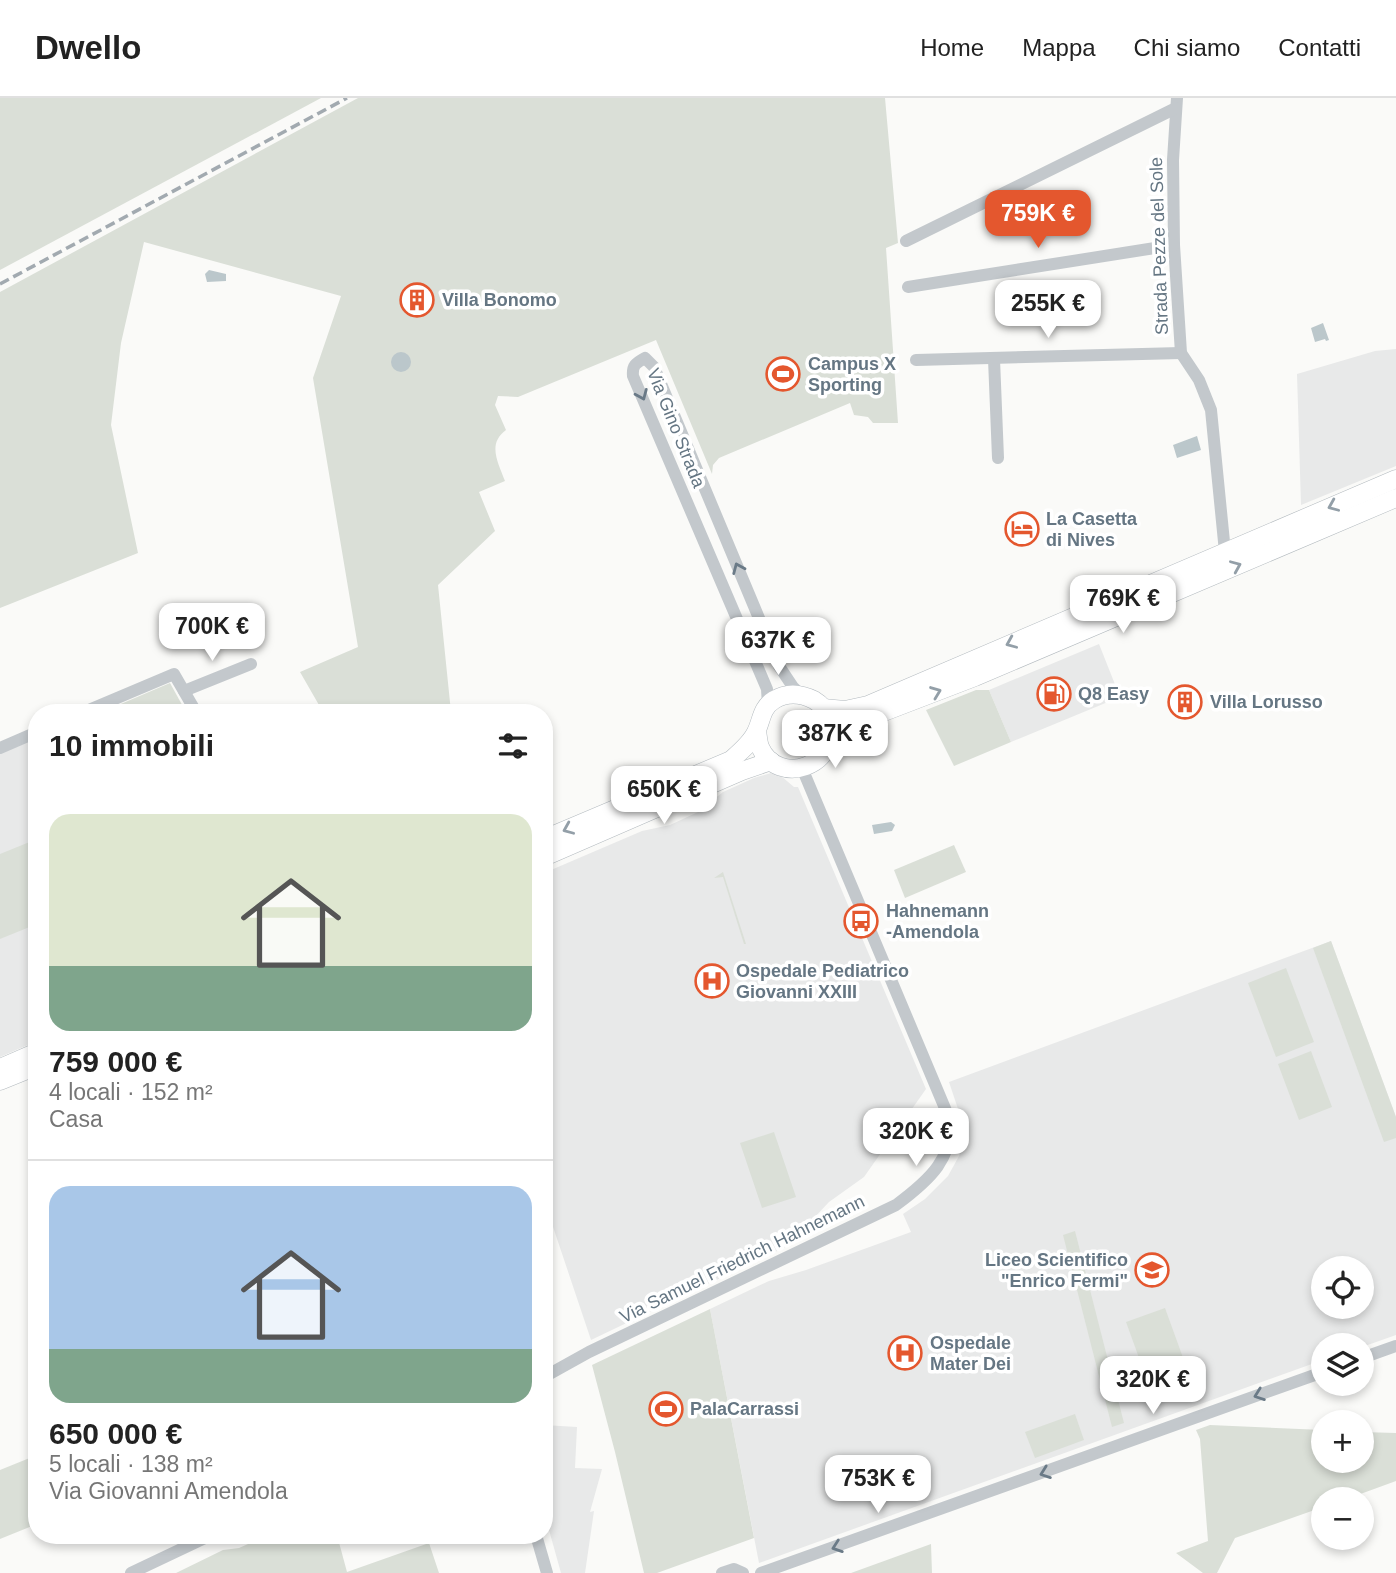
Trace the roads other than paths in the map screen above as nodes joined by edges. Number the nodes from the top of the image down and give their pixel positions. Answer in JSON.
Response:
{"nodes":[{"id":1,"x":1177,"y":103,"type":"edge"},
{"id":2,"x":906,"y":241,"type":"dead end"},
{"id":3,"x":1174,"y":245,"type":"junction"},
{"id":4,"x":908,"y":287,"type":"dead end"},
{"id":5,"x":1181,"y":353,"type":"junction"},
{"id":6,"x":994,"y":359,"type":"junction"},
{"id":7,"x":916,"y":360,"type":"dead end"},
{"id":8,"x":998,"y":458,"type":"dead end"},
{"id":9,"x":1396,"y":479,"type":"edge"},
{"id":10,"x":1396,"y":498,"type":"edge"},
{"id":11,"x":1225,"y":552,"type":"junction"},
{"id":12,"x":251,"y":664,"type":"dead end"},
{"id":13,"x":184,"y":691,"type":"junction"},
{"id":14,"x":800,"y":695,"type":"junction"},
{"id":15,"x":103,"y":704,"type":"edge"},
{"id":16,"x":191,"y":704,"type":"edge"},
{"id":17,"x":768,"y":706,"type":"junction"},
{"id":18,"x":823,"y":708,"type":"junction"},
{"id":19,"x":757,"y":732,"type":"junction"},
{"id":20,"x":28,"y":736,"type":"edge"},
{"id":21,"x":830,"y":740,"type":"junction"},
{"id":22,"x":0,"y":748,"type":"edge"},
{"id":23,"x":771,"y":761,"type":"junction"},
{"id":24,"x":802,"y":768,"type":"junction"},
{"id":25,"x":553,"y":835,"type":"edge"},
{"id":26,"x":553,"y":853,"type":"edge"},
{"id":27,"x":28,"y":1056,"type":"edge"},
{"id":28,"x":0,"y":1068,"type":"edge"},
{"id":29,"x":28,"y":1070,"type":"edge"},
{"id":30,"x":0,"y":1081,"type":"edge"},
{"id":31,"x":1396,"y":1346,"type":"edge"},
{"id":32,"x":1374,"y":1354,"type":"edge"},
{"id":33,"x":553,"y":1372,"type":"edge"},
{"id":34,"x":1311,"y":1376,"type":"edge"},
{"id":35,"x":192,"y":1544,"type":"edge"},
{"id":36,"x":539,"y":1544,"type":"edge"},
{"id":37,"x":131,"y":1573,"type":"edge"},
{"id":38,"x":547,"y":1573,"type":"edge"},
{"id":39,"x":722,"y":1573,"type":"edge"},
{"id":40,"x":744,"y":1573,"type":"edge"},
{"id":41,"x":761,"y":1573,"type":"edge"}],
"edges":[{"from":1,"to":2,"type":"street"},
{"from":1,"to":3,"type":"street","name":"Strada Pezze del Sole"},
{"from":3,"to":4,"type":"street"},
{"from":3,"to":5,"type":"street","name":"Strada Pezze del Sole"},
{"from":5,"to":6,"type":"street"},
{"from":5,"to":11,"type":"street","name":"Strada Pezze del Sole"},
{"from":6,"to":7,"type":"street"},
{"from":6,"to":8,"type":"street"},
{"from":9,"to":11,"type":"main road","one_way":true},
{"from":21,"to":10,"type":"main road","one_way":true},
{"from":11,"to":18,"type":"main road","one_way":true},
{"from":12,"to":13,"type":"street"},
{"from":13,"to":15,"type":"street"},
{"from":13,"to":16,"type":"street"},
{"from":14,"to":17,"type":"main road"},
{"from":14,"to":17,"type":"street","name":"Via Gino Strada","one_way":true},
{"from":14,"to":18,"type":"main road"},
{"from":17,"to":19,"type":"main road"},
{"from":18,"to":21,"type":"main road"},
{"from":19,"to":23,"type":"main road"},
{"from":19,"to":25,"type":"main road","one_way":true},
{"from":20,"to":22,"type":"street"},
{"from":21,"to":24,"type":"main road"},
{"from":23,"to":24,"type":"main road"},
{"from":23,"to":26,"type":"main road"},
{"from":24,"to":33,"type":"street","name":"Via Samuel Friedrich Hahnemann"},
{"from":27,"to":28,"type":"main road"},
{"from":29,"to":30,"type":"main road"},
{"from":31,"to":32,"type":"street"},
{"from":34,"to":41,"type":"street","one_way":true},
{"from":35,"to":37,"type":"street"},
{"from":36,"to":38,"type":"street"},
{"from":39,"to":40,"type":"street"}]}
